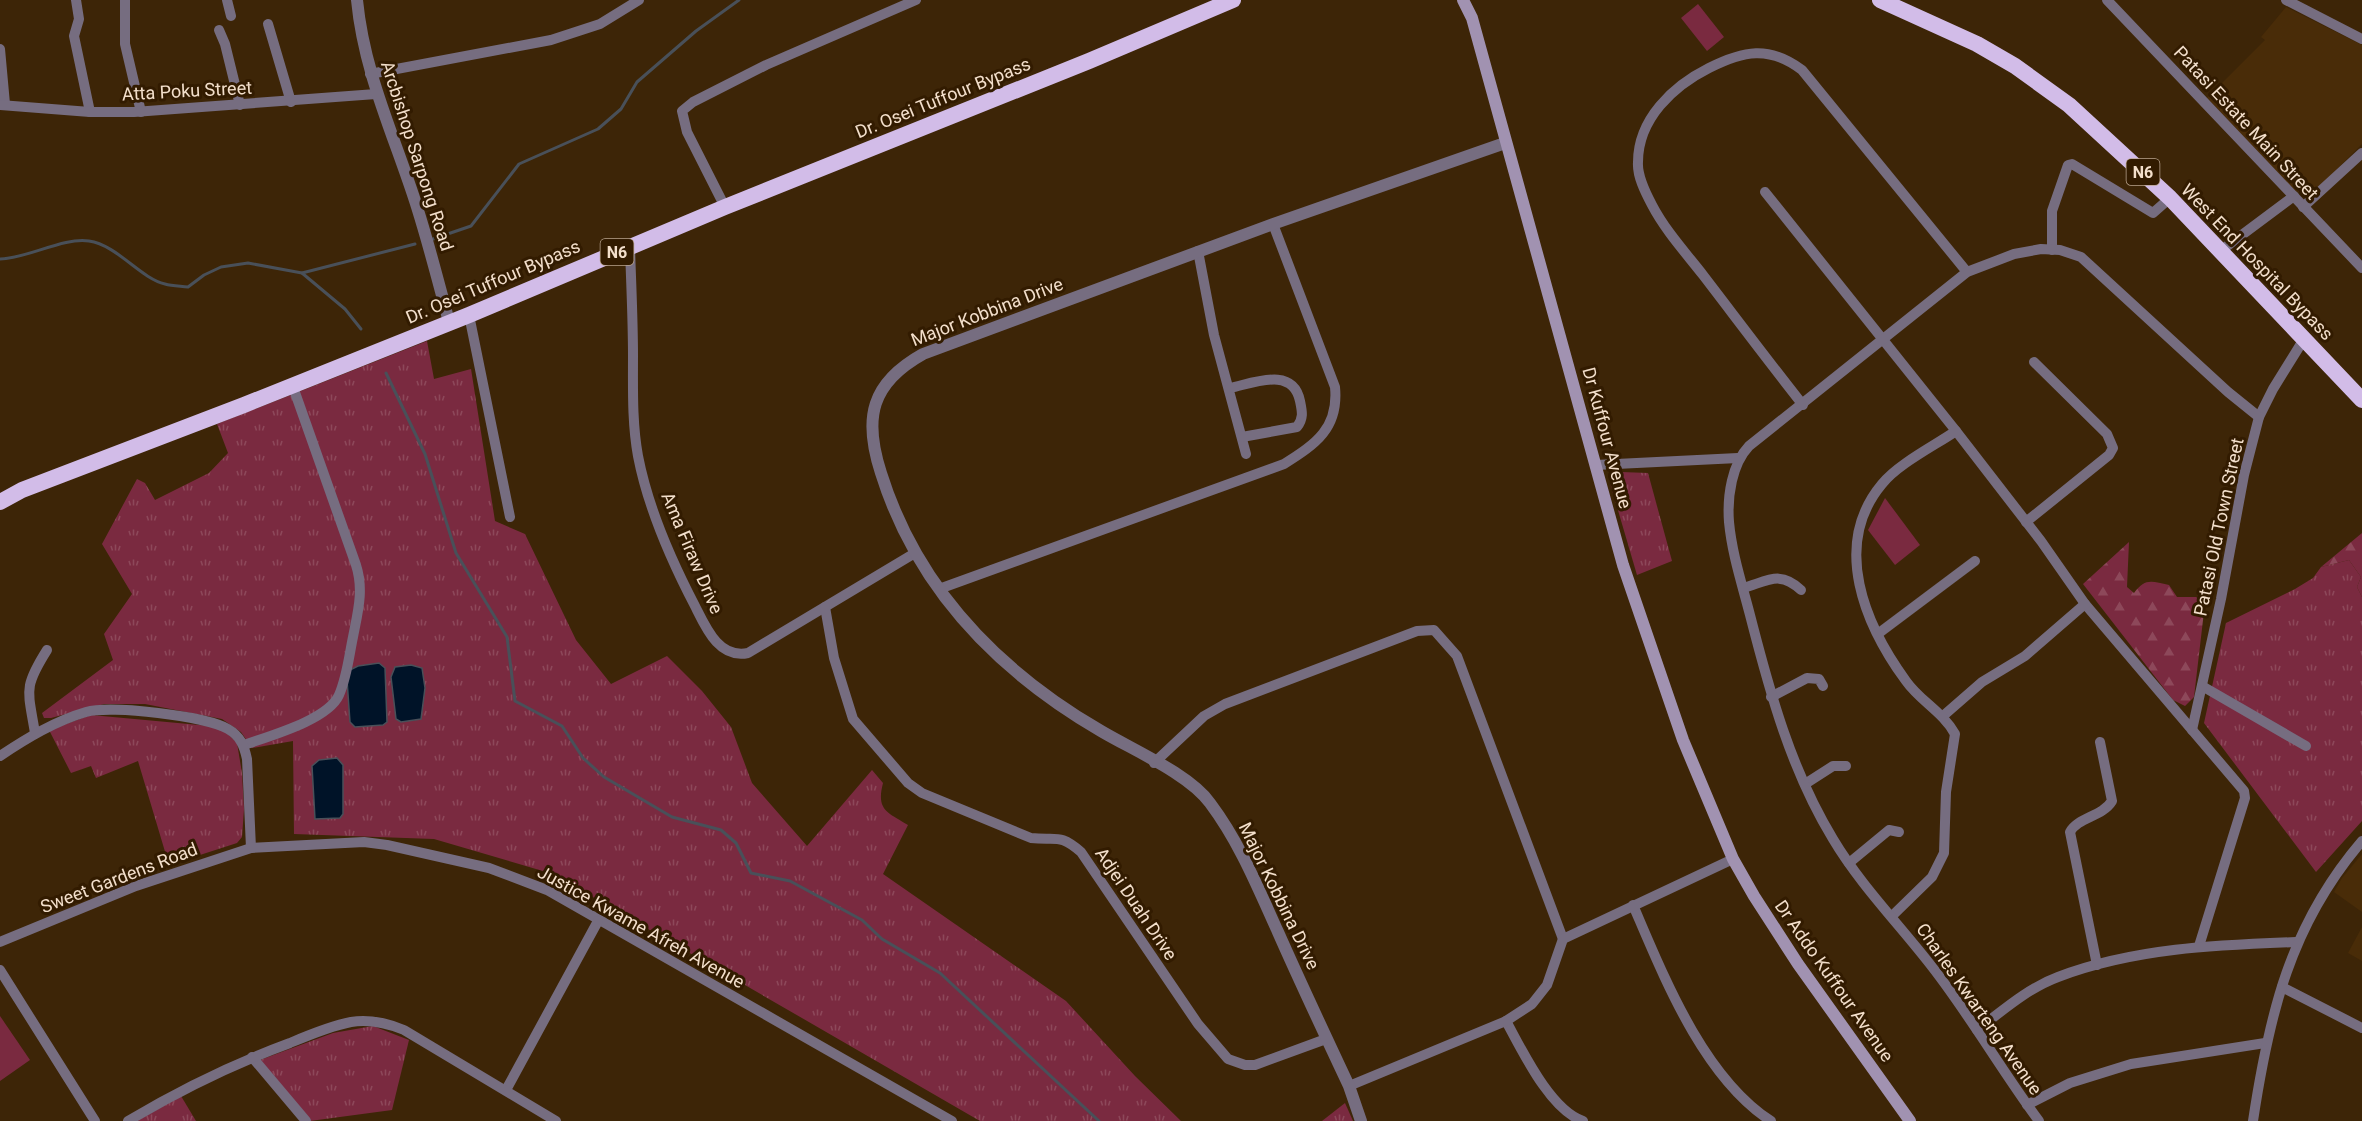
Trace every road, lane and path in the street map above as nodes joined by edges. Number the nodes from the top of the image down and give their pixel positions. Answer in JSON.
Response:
{"nodes":[{"id":1,"x":75,"y":0,"type":"edge"},
{"id":2,"x":124,"y":0,"type":"edge"},
{"id":3,"x":227,"y":0,"type":"edge"},
{"id":4,"x":357,"y":0,"type":"edge"},
{"id":5,"x":639,"y":0,"type":"edge"},
{"id":6,"x":916,"y":0,"type":"edge"},
{"id":7,"x":1233,"y":0,"type":"edge"},
{"id":8,"x":1463,"y":0,"type":"edge"},
{"id":9,"x":1473,"y":0,"type":"edge"},
{"id":10,"x":1880,"y":0,"type":"edge"},
{"id":11,"x":2107,"y":0,"type":"edge"},
{"id":12,"x":2293,"y":2,"type":"edge"},
{"id":13,"x":1908,"y":5,"type":"edge"},
{"id":14,"x":231,"y":16,"type":"dead end"},
{"id":15,"x":1472,"y":18,"type":"junction"},
{"id":16,"x":268,"y":24,"type":"dead end"},
{"id":17,"x":219,"y":30,"type":"dead end"},
{"id":18,"x":2362,"y":39,"type":"edge"},
{"id":19,"x":0,"y":49,"type":"edge"},
{"id":20,"x":370,"y":74,"type":"junction"},
{"id":21,"x":376,"y":94,"type":"junction"},
{"id":22,"x":291,"y":102,"type":"junction"},
{"id":23,"x":3,"y":104,"type":"edge"},
{"id":24,"x":240,"y":105,"type":"junction"},
{"id":25,"x":90,"y":112,"type":"junction"},
{"id":26,"x":141,"y":112,"type":"junction"},
{"id":27,"x":1506,"y":143,"type":"junction"},
{"id":28,"x":2362,"y":153,"type":"edge"},
{"id":29,"x":1766,"y":192,"type":"dead end"},
{"id":30,"x":2294,"y":196,"type":"junction"},
{"id":31,"x":2170,"y":198,"type":"junction"},
{"id":32,"x":725,"y":207,"type":"junction"},
{"id":33,"x":2303,"y":207,"type":"junction"},
{"id":34,"x":1273,"y":224,"type":"junction"},
{"id":35,"x":630,"y":246,"type":"junction"},
{"id":36,"x":2052,"y":250,"type":"junction"},
{"id":37,"x":1198,"y":251,"type":"junction"},
{"id":38,"x":2219,"y":252,"type":"junction"},
{"id":39,"x":2362,"y":268,"type":"edge"},
{"id":40,"x":1967,"y":272,"type":"junction"},
{"id":41,"x":469,"y":315,"type":"junction"},
{"id":42,"x":449,"y":322,"type":"junction"},
{"id":43,"x":2304,"y":339,"type":"junction"},
{"id":44,"x":1884,"y":341,"type":"junction"},
{"id":45,"x":2034,"y":362,"type":"dead end"},
{"id":46,"x":292,"y":384,"type":"junction"},
{"id":47,"x":1230,"y":388,"type":"junction"},
{"id":48,"x":2362,"y":400,"type":"edge"},
{"id":49,"x":1803,"y":405,"type":"junction"},
{"id":50,"x":2259,"y":417,"type":"junction"},
{"id":51,"x":1956,"y":431,"type":"junction"},
{"id":52,"x":1242,"y":437,"type":"junction"},
{"id":53,"x":1246,"y":454,"type":"dead end"},
{"id":54,"x":1738,"y":458,"type":"junction"},
{"id":55,"x":1596,"y":465,"type":"junction"},
{"id":56,"x":0,"y":502,"type":"edge"},
{"id":57,"x":510,"y":517,"type":"dead end"},
{"id":58,"x":2026,"y":522,"type":"junction"},
{"id":59,"x":915,"y":553,"type":"junction"},
{"id":60,"x":1975,"y":561,"type":"dead end"},
{"id":61,"x":1743,"y":588,"type":"junction"},
{"id":62,"x":939,"y":589,"type":"junction"},
{"id":63,"x":1801,"y":590,"type":"dead end"},
{"id":64,"x":2085,"y":604,"type":"junction"},
{"id":65,"x":825,"y":608,"type":"junction"},
{"id":66,"x":1879,"y":633,"type":"junction"},
{"id":67,"x":47,"y":650,"type":"dead end"},
{"id":68,"x":1823,"y":686,"type":"dead end"},
{"id":69,"x":2202,"y":686,"type":"junction"},
{"id":70,"x":1771,"y":697,"type":"junction"},
{"id":71,"x":1943,"y":716,"type":"junction"},
{"id":72,"x":2192,"y":730,"type":"junction"},
{"id":73,"x":35,"y":733,"type":"junction"},
{"id":74,"x":2100,"y":742,"type":"dead end"},
{"id":75,"x":244,"y":745,"type":"junction"},
{"id":76,"x":2306,"y":746,"type":"dead end"},
{"id":77,"x":0,"y":756,"type":"edge"},
{"id":78,"x":1154,"y":763,"type":"junction"},
{"id":79,"x":1846,"y":766,"type":"dead end"},
{"id":80,"x":1804,"y":784,"type":"junction"},
{"id":81,"x":1899,"y":832,"type":"dead end"},
{"id":82,"x":2362,"y":841,"type":"edge"},
{"id":83,"x":251,"y":848,"type":"junction"},
{"id":84,"x":1733,"y":859,"type":"junction"},
{"id":85,"x":1849,"y":863,"type":"junction"},
{"id":86,"x":1633,"y":905,"type":"junction"},
{"id":87,"x":1892,"y":916,"type":"junction"},
{"id":88,"x":598,"y":921,"type":"junction"},
{"id":89,"x":1563,"y":939,"type":"junction"},
{"id":90,"x":0,"y":942,"type":"edge"},
{"id":91,"x":2297,"y":942,"type":"junction"},
{"id":92,"x":2199,"y":946,"type":"junction"},
{"id":93,"x":2097,"y":965,"type":"junction"},
{"id":94,"x":0,"y":970,"type":"edge"},
{"id":95,"x":2282,"y":987,"type":"junction"},
{"id":96,"x":1506,"y":1021,"type":"junction"},
{"id":97,"x":2362,"y":1028,"type":"edge"},
{"id":98,"x":1977,"y":1030,"type":"junction"},
{"id":99,"x":1326,"y":1039,"type":"junction"},
{"id":100,"x":2265,"y":1043,"type":"junction"},
{"id":101,"x":252,"y":1057,"type":"junction"},
{"id":102,"x":1348,"y":1086,"type":"junction"},
{"id":103,"x":506,"y":1090,"type":"junction"},
{"id":104,"x":2027,"y":1105,"type":"junction"},
{"id":105,"x":95,"y":1121,"type":"edge"},
{"id":106,"x":128,"y":1121,"type":"edge"},
{"id":107,"x":306,"y":1121,"type":"edge"},
{"id":108,"x":556,"y":1121,"type":"edge"},
{"id":109,"x":952,"y":1121,"type":"edge"},
{"id":110,"x":1361,"y":1121,"type":"edge"},
{"id":111,"x":1583,"y":1121,"type":"edge"},
{"id":112,"x":1771,"y":1121,"type":"edge"},
{"id":113,"x":1910,"y":1121,"type":"edge"},
{"id":114,"x":2039,"y":1121,"type":"edge"},
{"id":115,"x":2253,"y":1121,"type":"edge"}],
"edges":[{"from":1,"to":25,"type":"street"},
{"from":2,"to":26,"type":"street"},
{"from":3,"to":14,"type":"street"},
{"from":4,"to":20,"type":"street","name":"Arcbishop Sarpong Road"},
{"from":5,"to":20,"type":"street"},
{"from":6,"to":32,"type":"street"},
{"from":7,"to":32,"type":"highway","name":"Dr. Osei Tuffour Bypass","number":"N6"},
{"from":8,"to":15,"type":"main road"},
{"from":9,"to":15,"type":"main road"},
{"from":10,"to":13,"type":"highway","name":"West End Hospital Bypass","number":"N6"},
{"from":11,"to":30,"type":"street","name":"Patasi Estate Main Street"},
{"from":12,"to":18,"type":"street"},
{"from":13,"to":31,"type":"highway","name":"West End Hospital Bypass","number":"N6"},
{"from":15,"to":27,"type":"main road","name":"Dr Kuffour Avenue"},
{"from":16,"to":22,"type":"street"},
{"from":17,"to":24,"type":"street"},
{"from":19,"to":23,"type":"street"},
{"from":20,"to":21,"type":"street","name":"Arcbishop Sarpong Road"},
{"from":21,"to":22,"type":"street","name":"Atta Poku Street"},
{"from":21,"to":42,"type":"street","name":"Arcbishop Sarpong Road"},
{"from":22,"to":24,"type":"street","name":"Atta Poku Street"},
{"from":23,"to":25,"type":"street","name":"Atta Poku Street"},
{"from":24,"to":26,"type":"street","name":"Atta Poku Street"},
{"from":25,"to":26,"type":"street","name":"Atta Poku Street"},
{"from":27,"to":34,"type":"street","name":"Major Kobbina Drive"},
{"from":27,"to":55,"type":"main road","name":"Dr Kuffour Avenue"},
{"from":28,"to":33,"type":"street"},
{"from":29,"to":44,"type":"street"},
{"from":30,"to":33,"type":"street","name":"Patasi Estate Main Street"},
{"from":30,"to":38,"type":"street"},
{"from":31,"to":36,"type":"street"},
{"from":31,"to":38,"type":"highway","name":"West End Hospital Bypass","number":"N6"},
{"from":32,"to":35,"type":"highway","name":"Dr. Osei Tuffour Bypass","number":"N6"},
{"from":33,"to":39,"type":"street","name":"Patasi Estate Main Street"},
{"from":34,"to":37,"type":"street","name":"Major Kobbina Drive"},
{"from":34,"to":62,"type":"street"},
{"from":35,"to":41,"type":"highway","name":"Dr. Osei Tuffour Bypass","number":"N6"},
{"from":35,"to":65,"type":"street","name":"Ama Firaw Drive"},
{"from":36,"to":40,"type":"street"},
{"from":36,"to":50,"type":"street"},
{"from":37,"to":47,"type":"street"},
{"from":37,"to":59,"type":"street","name":"Major Kobbina Drive"},
{"from":38,"to":43,"type":"highway","name":"West End Hospital Bypass","number":"N6"},
{"from":40,"to":44,"type":"street"},
{"from":40,"to":49,"type":"street"},
{"from":41,"to":42,"type":"highway","name":"Dr. Osei Tuffour Bypass","number":"N6"},
{"from":41,"to":57,"type":"street"},
{"from":42,"to":46,"type":"highway","name":"Dr. Osei Tuffour Bypass","number":"N6"},
{"from":43,"to":48,"type":"highway","name":"West End Hospital Bypass","number":"N6"},
{"from":43,"to":50,"type":"street","name":"Patasi Old Town Street"},
{"from":44,"to":49,"type":"street"},
{"from":44,"to":51,"type":"street"},
{"from":45,"to":58,"type":"street"},
{"from":46,"to":56,"type":"highway","name":"Dr. Osei Tuffour Bypass","number":"N6"},
{"from":46,"to":75,"type":"street"},
{"from":47,"to":52,"type":"street"},
{"from":47,"to":52,"type":"street"},
{"from":49,"to":54,"type":"street"},
{"from":50,"to":69,"type":"street","name":"Patasi Old Town Street"},
{"from":51,"to":58,"type":"street"},
{"from":51,"to":66,"type":"street"},
{"from":52,"to":53,"type":"street"},
{"from":54,"to":55,"type":"street"},
{"from":54,"to":61,"type":"street","name":"Charles Kwarteng Avenue"},
{"from":55,"to":84,"type":"main road","name":"Dr Kuffour Avenue"},
{"from":58,"to":64,"type":"street"},
{"from":59,"to":62,"type":"street","name":"Major Kobbina Drive"},
{"from":59,"to":65,"type":"street","name":"Ama Firaw Drive"},
{"from":60,"to":66,"type":"street"},
{"from":61,"to":63,"type":"street"},
{"from":61,"to":70,"type":"street","name":"Charles Kwarteng Avenue"},
{"from":62,"to":78,"type":"street","name":"Major Kobbina Drive"},
{"from":64,"to":71,"type":"street"},
{"from":64,"to":72,"type":"street"},
{"from":65,"to":99,"type":"street","name":"Adjei Duah Drive"},
{"from":66,"to":71,"type":"street"},
{"from":67,"to":73,"type":"street"},
{"from":68,"to":70,"type":"street"},
{"from":69,"to":72,"type":"street","name":"Patasi Old Town Street"},
{"from":69,"to":76,"type":"street"},
{"from":70,"to":80,"type":"street","name":"Charles Kwarteng Avenue"},
{"from":71,"to":87,"type":"street"},
{"from":72,"to":92,"type":"street"},
{"from":73,"to":75,"type":"street"},
{"from":73,"to":77,"type":"street"},
{"from":74,"to":93,"type":"street"},
{"from":75,"to":83,"type":"street"},
{"from":78,"to":89,"type":"street"},
{"from":78,"to":99,"type":"street","name":"Major Kobbina Drive"},
{"from":79,"to":80,"type":"street"},
{"from":80,"to":85,"type":"street","name":"Charles Kwarteng Avenue"},
{"from":81,"to":85,"type":"street"},
{"from":82,"to":91,"type":"street"},
{"from":83,"to":88,"type":"street","name":"Justice Kwame Afreh Avenue"},
{"from":83,"to":90,"type":"street","name":"Sweet Gardens Road"},
{"from":84,"to":86,"type":"street"},
{"from":84,"to":113,"type":"main road","name":"Dr Addo Kuffour Avenue"},
{"from":85,"to":87,"type":"street","name":"Charles Kwarteng Avenue"},
{"from":86,"to":89,"type":"street"},
{"from":86,"to":112,"type":"street"},
{"from":87,"to":98,"type":"street","name":"Charles Kwarteng Avenue"},
{"from":88,"to":103,"type":"street"},
{"from":88,"to":109,"type":"street","name":"Justice Kwame Afreh Avenue"},
{"from":89,"to":96,"type":"street"},
{"from":91,"to":92,"type":"street"},
{"from":91,"to":95,"type":"street"},
{"from":92,"to":93,"type":"street"},
{"from":93,"to":98,"type":"street"},
{"from":94,"to":105,"type":"street"},
{"from":95,"to":97,"type":"street"},
{"from":95,"to":100,"type":"street"},
{"from":96,"to":102,"type":"street"},
{"from":96,"to":111,"type":"street"},
{"from":98,"to":104,"type":"street","name":"Charles Kwarteng Avenue"},
{"from":99,"to":102,"type":"street","name":"Major Kobbina Drive"},
{"from":100,"to":104,"type":"street"},
{"from":100,"to":115,"type":"street"},
{"from":101,"to":103,"type":"street"},
{"from":101,"to":106,"type":"street"},
{"from":101,"to":107,"type":"street"},
{"from":102,"to":110,"type":"street","name":"Major Kobbina Drive"},
{"from":103,"to":108,"type":"street"},
{"from":104,"to":114,"type":"street","name":"Charles Kwarteng Avenue"}]}
